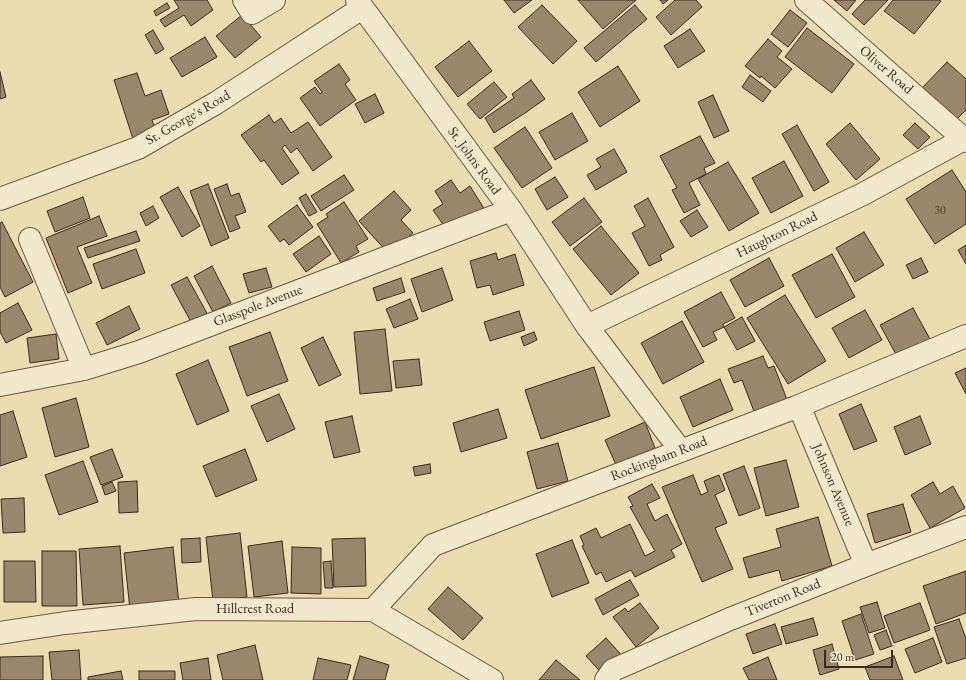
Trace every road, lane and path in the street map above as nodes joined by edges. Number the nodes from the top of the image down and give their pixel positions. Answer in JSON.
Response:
{"nodes":[{"id":1,"x":274,"y":0,"type":"edge"},
{"id":2,"x":806,"y":0,"type":"edge"},
{"id":3,"x":359,"y":4,"type":"edge"},
{"id":4,"x":248,"y":6,"type":"edge"},
{"id":5,"x":965,"y":140,"type":"edge"},
{"id":6,"x":0,"y":199,"type":"edge"},
{"id":7,"x":510,"y":210,"type":"junction"},
{"id":8,"x":30,"y":239,"type":"dead end"},
{"id":9,"x":587,"y":326,"type":"junction"},
{"id":10,"x":966,"y":336,"type":"edge"},
{"id":11,"x":84,"y":369,"type":"junction"},
{"id":12,"x":0,"y":385,"type":"edge"},
{"id":13,"x":799,"y":406,"type":"junction"},
{"id":14,"x":681,"y":450,"type":"junction"},
{"id":15,"x":965,"y":530,"type":"edge"},
{"id":16,"x":866,"y":565,"type":"junction"},
{"id":17,"x":373,"y":610,"type":"junction"},
{"id":18,"x":0,"y":633,"type":"edge"},
{"id":19,"x":492,"y":680,"type":"edge"},
{"id":20,"x":606,"y":680,"type":"edge"}],
"edges":[{"from":1,"to":4,"type":"street"},
{"from":2,"to":5,"type":"street","name":"Oliver Road"},
{"from":3,"to":6,"type":"street","name":"St. George's Road"},
{"from":3,"to":7,"type":"street","name":"St. Johns Road"},
{"from":5,"to":9,"type":"street","name":"Haughton Road"},
{"from":7,"to":9,"type":"street","name":"St. Johns Road"},
{"from":7,"to":11,"type":"street","name":"Glasspole Avenue"},
{"from":8,"to":11,"type":"street"},
{"from":9,"to":14,"type":"street","name":"St. Johns Road"},
{"from":10,"to":13,"type":"street","name":"Rockingham Road"},
{"from":11,"to":12,"type":"street","name":"Glasspole Avenue"},
{"from":13,"to":14,"type":"street","name":"Rockingham Road"},
{"from":13,"to":16,"type":"street","name":"Johnson Avenue"},
{"from":14,"to":17,"type":"street","name":"Rockingham Road"},
{"from":15,"to":16,"type":"street","name":"Tiverton Road"},
{"from":16,"to":20,"type":"street","name":"Tiverton Road"},
{"from":17,"to":18,"type":"street","name":"Hillcrest Road"},
{"from":17,"to":19,"type":"street"}]}
